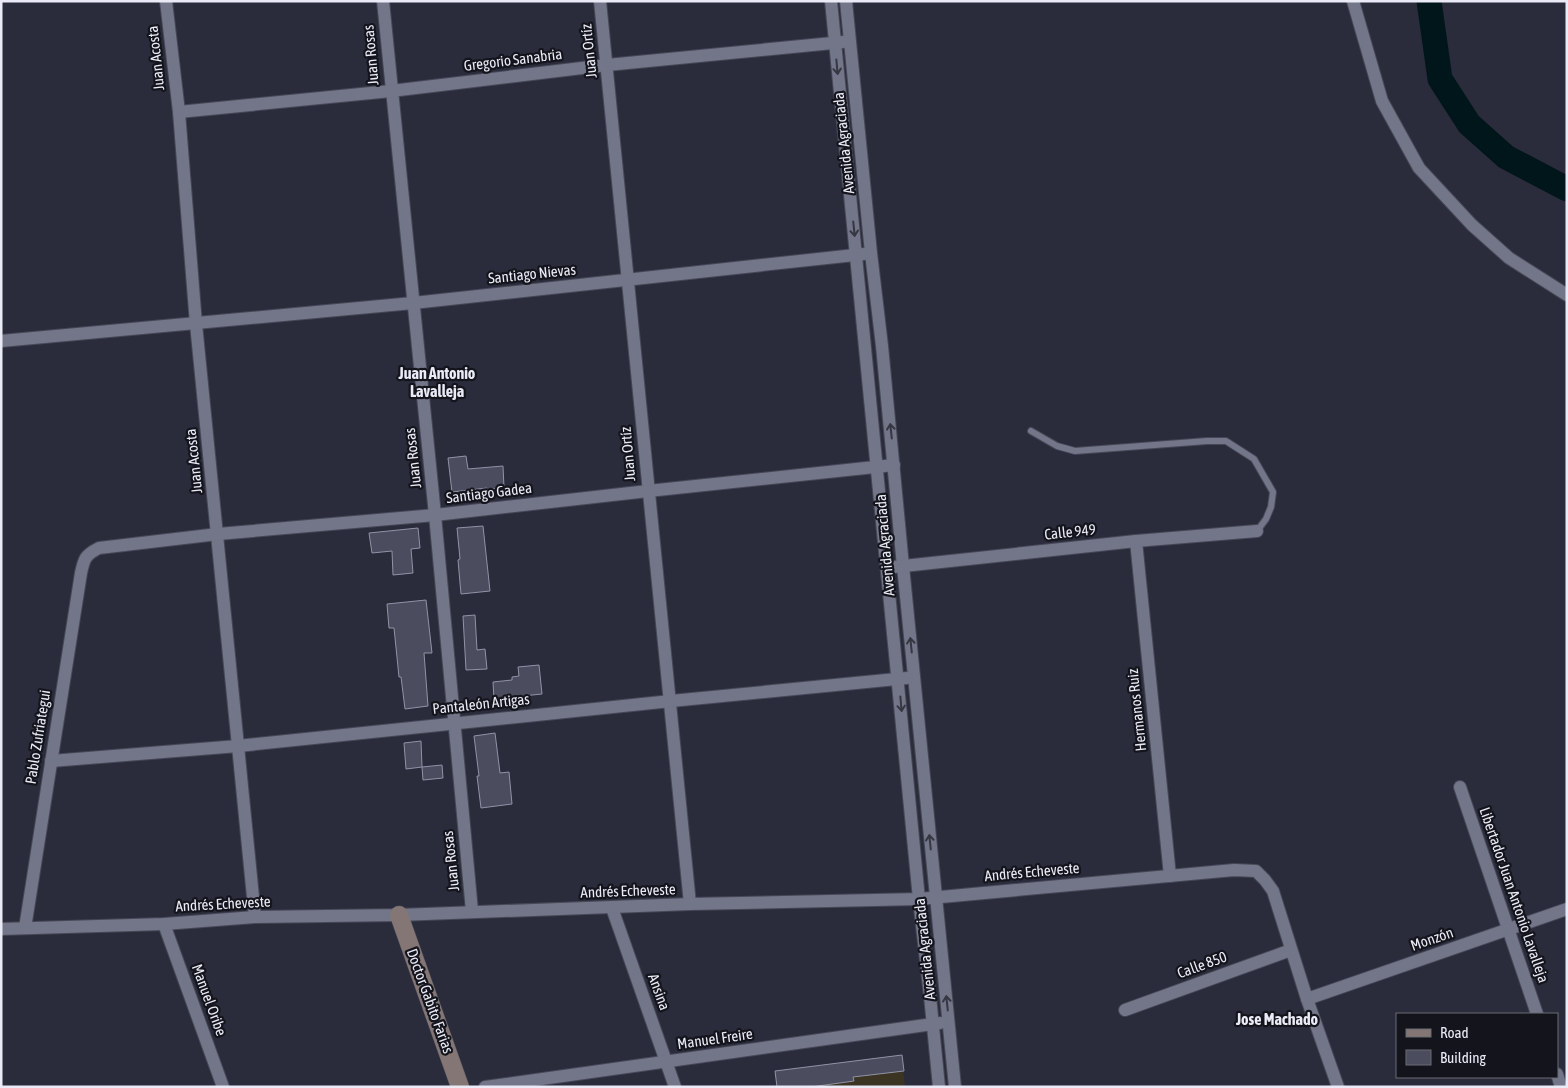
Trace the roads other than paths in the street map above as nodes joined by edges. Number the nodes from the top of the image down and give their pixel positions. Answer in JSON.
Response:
{"nodes":[{"id":1,"x":166,"y":1,"type":"edge"},
{"id":2,"x":383,"y":1,"type":"edge"},
{"id":3,"x":600,"y":1,"type":"edge"},
{"id":4,"x":831,"y":1,"type":"edge"},
{"id":5,"x":846,"y":1,"type":"edge"},
{"id":6,"x":1353,"y":1,"type":"edge"},
{"id":7,"x":850,"y":41,"type":"junction"},
{"id":8,"x":835,"y":42,"type":"junction"},
{"id":9,"x":607,"y":65,"type":"junction"},
{"id":10,"x":391,"y":91,"type":"junction"},
{"id":11,"x":179,"y":112,"type":"junction"},
{"id":12,"x":871,"y":253,"type":"junction"},
{"id":13,"x":856,"y":255,"type":"junction"},
{"id":14,"x":628,"y":279,"type":"junction"},
{"id":15,"x":1567,"y":295,"type":"edge"},
{"id":16,"x":413,"y":303,"type":"junction"},
{"id":17,"x":196,"y":324,"type":"junction"},
{"id":18,"x":1,"y":341,"type":"edge"},
{"id":19,"x":1031,"y":431,"type":"dead end"},
{"id":20,"x":894,"y":465,"type":"junction"},
{"id":21,"x":878,"y":467,"type":"junction"},
{"id":22,"x":648,"y":491,"type":"junction"},
{"id":23,"x":435,"y":516,"type":"junction"},
{"id":24,"x":1256,"y":531,"type":"joint"},
{"id":25,"x":218,"y":534,"type":"junction"},
{"id":26,"x":1136,"y":542,"type":"junction"},
{"id":27,"x":89,"y":553,"type":"joint"},
{"id":28,"x":903,"y":566,"type":"junction"},
{"id":29,"x":887,"y":568,"type":"junction"},
{"id":30,"x":914,"y":678,"type":"junction"},
{"id":31,"x":898,"y":679,"type":"junction"},
{"id":32,"x":670,"y":701,"type":"junction"},
{"id":33,"x":454,"y":724,"type":"junction"},
{"id":34,"x":238,"y":746,"type":"junction"},
{"id":35,"x":51,"y":760,"type":"junction"},
{"id":36,"x":1460,"y":787,"type":"dead end"},
{"id":37,"x":1170,"y":876,"type":"junction"},
{"id":38,"x":936,"y":898,"type":"junction"},
{"id":39,"x":919,"y":899,"type":"junction"},
{"id":40,"x":690,"y":904,"type":"junction"},
{"id":41,"x":612,"y":908,"type":"junction"},
{"id":42,"x":1567,"y":909,"type":"edge"},
{"id":43,"x":472,"y":912,"type":"junction"},
{"id":44,"x":399,"y":915,"type":"junction"},
{"id":45,"x":255,"y":917,"type":"junction"},
{"id":46,"x":164,"y":924,"type":"junction"},
{"id":47,"x":25,"y":928,"type":"junction"},
{"id":48,"x":1,"y":929,"type":"edge"},
{"id":49,"x":1508,"y":930,"type":"junction"},
{"id":50,"x":1291,"y":950,"type":"junction"},
{"id":51,"x":1307,"y":999,"type":"junction"},
{"id":52,"x":1125,"y":1010,"type":"dead end"},
{"id":53,"x":1537,"y":1013,"type":"edge"},
{"id":54,"x":949,"y":1022,"type":"junction"},
{"id":55,"x":933,"y":1024,"type":"junction"},
{"id":56,"x":667,"y":1062,"type":"junction"},
{"id":57,"x":223,"y":1087,"type":"edge"},
{"id":58,"x":460,"y":1087,"type":"edge"},
{"id":59,"x":485,"y":1087,"type":"edge"},
{"id":60,"x":675,"y":1087,"type":"edge"},
{"id":61,"x":939,"y":1087,"type":"edge"},
{"id":62,"x":955,"y":1087,"type":"edge"},
{"id":63,"x":1338,"y":1087,"type":"edge"}],
"edges":[{"from":1,"to":11,"type":"street","name":"Juan Acosta"},
{"from":2,"to":10,"type":"street","name":"Juan Rosas"},
{"from":3,"to":9,"type":"street","name":"Juan Ortíz"},
{"from":4,"to":8,"type":"street","name":"Avenida Agraciada"},
{"from":5,"to":7,"type":"street","name":"Avenida Agraciada"},
{"from":6,"to":15,"type":"street"},
{"from":7,"to":8,"type":"street","name":"Gregorio Sanabria"},
{"from":7,"to":12,"type":"street","name":"Avenida Agraciada"},
{"from":8,"to":9,"type":"street","name":"Gregorio Sanabria"},
{"from":8,"to":13,"type":"street","name":"Avenida Agraciada","one_way":true},
{"from":9,"to":10,"type":"street","name":"Gregorio Sanabria"},
{"from":9,"to":14,"type":"street","name":"Juan Ortíz"},
{"from":10,"to":11,"type":"street","name":"Gregorio Sanabria"},
{"from":10,"to":16,"type":"street","name":"Juan Rosas"},
{"from":11,"to":17,"type":"street","name":"Juan Acosta"},
{"from":12,"to":13,"type":"street","name":"Santiago Nievas"},
{"from":20,"to":12,"type":"street","name":"Avenida Agraciada","one_way":true},
{"from":13,"to":14,"type":"street","name":"Santiago Nievas"},
{"from":13,"to":21,"type":"street","name":"Avenida Agraciada"},
{"from":14,"to":16,"type":"street","name":"Santiago Nievas"},
{"from":14,"to":22,"type":"street","name":"Juan Ortíz"},
{"from":16,"to":17,"type":"street","name":"Santiago Nievas"},
{"from":16,"to":23,"type":"street","name":"Juan Rosas"},
{"from":17,"to":18,"type":"street","name":"Santiago Nievas"},
{"from":17,"to":25,"type":"street","name":"Juan Acosta"},
{"from":19,"to":24,"type":"lane"},
{"from":20,"to":21,"type":"street","name":"Santiago Gadea"},
{"from":20,"to":28,"type":"street","name":"Avenida Agraciada"},
{"from":21,"to":22,"type":"street","name":"Santiago Gadea"},
{"from":21,"to":29,"type":"street","name":"Avenida Agraciada"},
{"from":22,"to":23,"type":"street","name":"Santiago Gadea"},
{"from":22,"to":32,"type":"street","name":"Juan Ortíz"},
{"from":23,"to":25,"type":"street","name":"Santiago Gadea"},
{"from":23,"to":33,"type":"street","name":"Juan Rosas"},
{"from":24,"to":26,"type":"street","name":"Calle 949"},
{"from":25,"to":27,"type":"street","name":"Santiago Gadea"},
{"from":25,"to":34,"type":"street","name":"Juan Acosta"},
{"from":26,"to":28,"type":"street","name":"Calle 949"},
{"from":26,"to":37,"type":"street","name":"Hermanos Ruiz"},
{"from":27,"to":35,"type":"street","name":"Pablo Zufriategui"},
{"from":28,"to":29,"type":"street","name":"Calle 949"},
{"from":30,"to":28,"type":"street","name":"Avenida Agraciada","one_way":true},
{"from":29,"to":31,"type":"street","name":"Avenida Agraciada"},
{"from":30,"to":31,"type":"street","name":"Pantaleón Artigas"},
{"from":38,"to":30,"type":"street","name":"Avenida Agraciada","one_way":true},
{"from":31,"to":32,"type":"street","name":"Pantaleón Artigas"},
{"from":31,"to":39,"type":"street","name":"Avenida Agraciada","one_way":true},
{"from":32,"to":33,"type":"street","name":"Pantaleón Artigas"},
{"from":32,"to":40,"type":"street","name":"Juan Ortíz"},
{"from":33,"to":34,"type":"street","name":"Pantaleón Artigas"},
{"from":33,"to":43,"type":"street","name":"Juan Rosas"},
{"from":34,"to":35,"type":"street","name":"Pantaleón Artigas"},
{"from":34,"to":45,"type":"street","name":"Juan Acosta"},
{"from":35,"to":47,"type":"street","name":"Pablo Zufriategui"},
{"from":36,"to":49,"type":"street","name":"Libertador Juan Antonio Lavalleja"},
{"from":37,"to":38,"type":"street","name":"Andrés Echeveste"},
{"from":37,"to":50,"type":"street","name":"Andrés Echeveste"},
{"from":38,"to":39,"type":"street","name":"Andrés Echeveste"},
{"from":54,"to":38,"type":"street","name":"Avenida Agraciada","one_way":true},
{"from":39,"to":40,"type":"street","name":"Andrés Echeveste"},
{"from":39,"to":55,"type":"street","name":"Avenida Agraciada"},
{"from":40,"to":41,"type":"street","name":"Andrés Echeveste"},
{"from":41,"to":43,"type":"street","name":"Andrés Echeveste"},
{"from":41,"to":56,"type":"street","name":"Ansina"},
{"from":42,"to":49,"type":"street","name":"Monzón"},
{"from":43,"to":44,"type":"street","name":"Andrés Echeveste"},
{"from":44,"to":45,"type":"street","name":"Andrés Echeveste"},
{"from":44,"to":58,"type":"street","name":"Doctor Gabito Farias"},
{"from":45,"to":46,"type":"street","name":"Andrés Echeveste"},
{"from":46,"to":47,"type":"street","name":"Andrés Echeveste"},
{"from":46,"to":57,"type":"street","name":"Manuel Oribe"},
{"from":47,"to":48,"type":"street","name":"Andrés Echeveste"},
{"from":49,"to":51,"type":"street","name":"Monzón"},
{"from":49,"to":53,"type":"street","name":"Libertador Juan Antonio Lavalleja"},
{"from":50,"to":51,"type":"street"},
{"from":50,"to":52,"type":"street","name":"Calle 850"},
{"from":51,"to":63,"type":"street"},
{"from":54,"to":55,"type":"street","name":"Manuel Freire"},
{"from":54,"to":62,"type":"street","name":"Avenida Agraciada"},
{"from":55,"to":56,"type":"street","name":"Manuel Freire"},
{"from":55,"to":61,"type":"street","name":"Avenida Agraciada"},
{"from":56,"to":59,"type":"street","name":"Manuel Freire"},
{"from":56,"to":60,"type":"street","name":"Ansina"}]}
